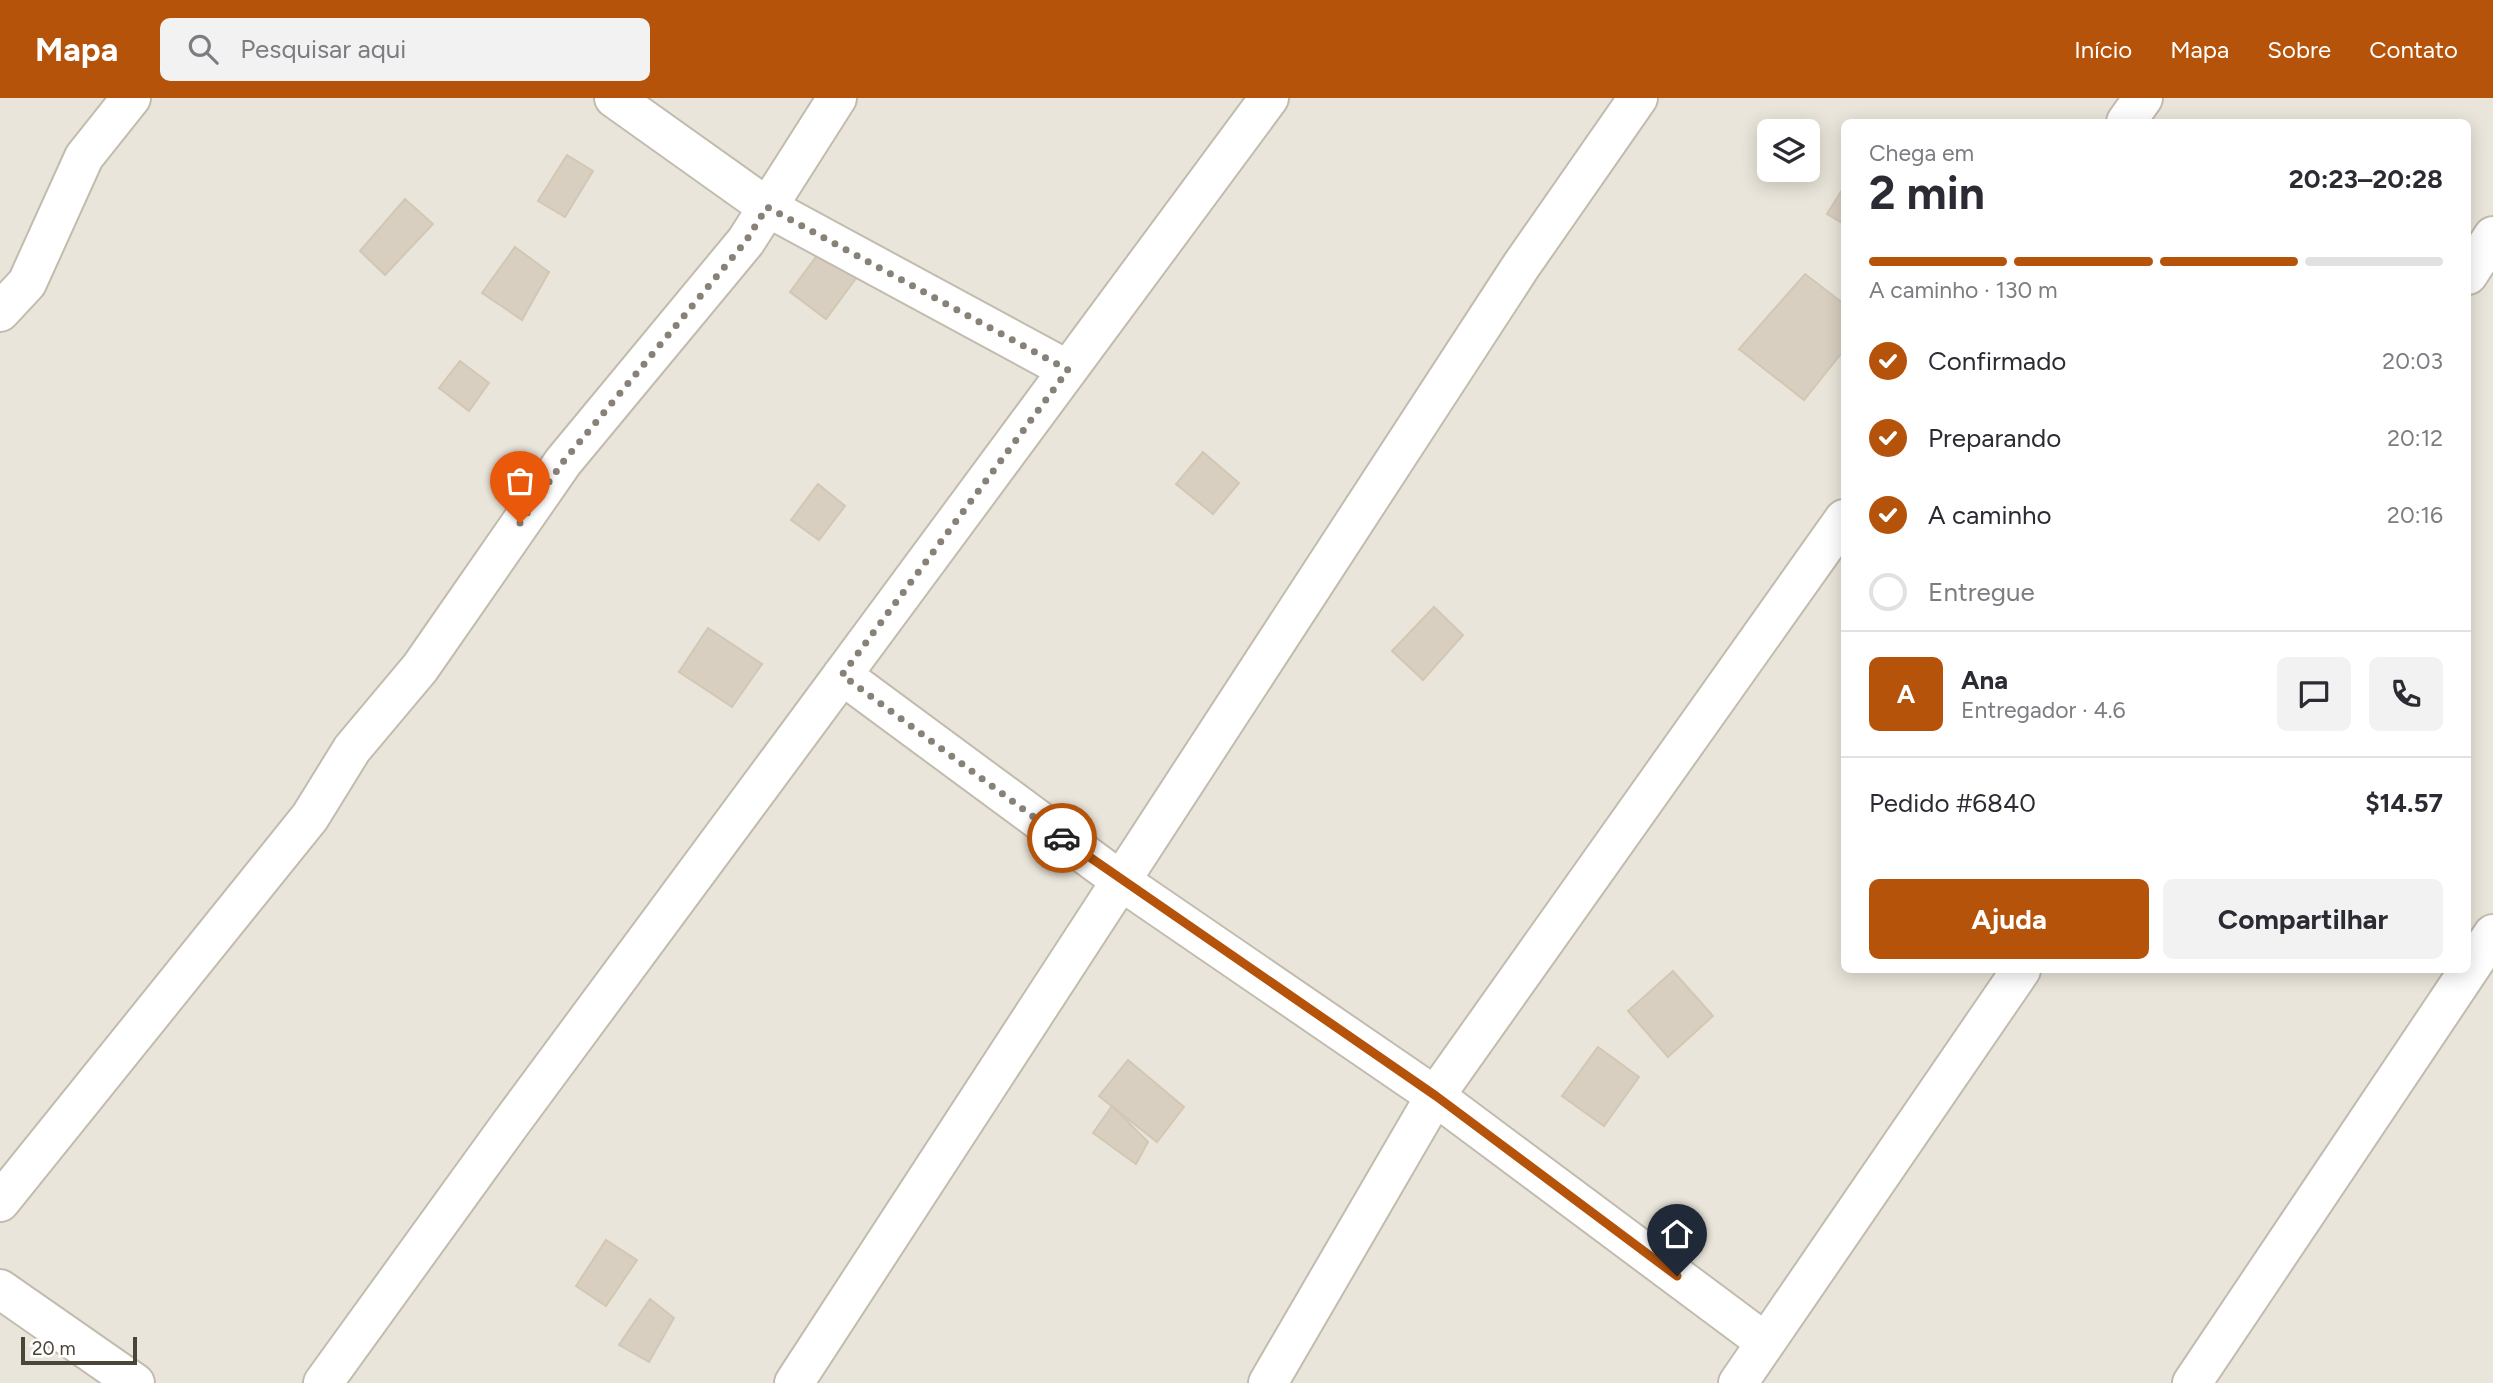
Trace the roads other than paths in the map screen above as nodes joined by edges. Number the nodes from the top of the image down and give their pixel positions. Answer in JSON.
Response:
{"nodes":[{"id":1,"x":131,"y":98,"type":"edge"},
{"id":2,"x":614,"y":98,"type":"edge"},
{"id":3,"x":838,"y":98,"type":"edge"},
{"id":4,"x":1269,"y":98,"type":"edge"},
{"id":5,"x":1638,"y":98,"type":"edge"},
{"id":6,"x":2143,"y":98,"type":"edge"},
{"id":7,"x":2128,"y":119,"type":"edge"},
{"id":8,"x":767,"y":207,"type":"junction"},
{"id":9,"x":2493,"y":236,"type":"edge"},
{"id":10,"x":2471,"y":270,"type":"edge"},
{"id":11,"x":0,"y":312,"type":"edge"},
{"id":12,"x":1068,"y":370,"type":"junction"},
{"id":13,"x":1841,"y":523,"type":"edge"},
{"id":14,"x":842,"y":675,"type":"junction"},
{"id":15,"x":1121,"y":881,"type":"junction"},
{"id":16,"x":2493,"y":934,"type":"edge"},
{"id":17,"x":2471,"y":967,"type":"edge"},
{"id":18,"x":2019,"y":973,"type":"edge"},
{"id":19,"x":2467,"y":973,"type":"edge"},
{"id":20,"x":1436,"y":1096,"type":"junction"},
{"id":21,"x":0,"y":1202,"type":"edge"},
{"id":22,"x":0,"y":1289,"type":"edge"},
{"id":23,"x":1765,"y":1342,"type":"junction"},
{"id":24,"x":135,"y":1383,"type":"edge"},
{"id":25,"x":323,"y":1383,"type":"edge"},
{"id":26,"x":794,"y":1383,"type":"edge"},
{"id":27,"x":1268,"y":1383,"type":"edge"},
{"id":28,"x":1738,"y":1383,"type":"edge"},
{"id":29,"x":2192,"y":1383,"type":"edge"}],
"edges":[{"from":1,"to":11,"type":"street"},
{"from":2,"to":8,"type":"street"},
{"from":3,"to":8,"type":"street"},
{"from":4,"to":12,"type":"street"},
{"from":5,"to":15,"type":"street"},
{"from":6,"to":7,"type":"street"},
{"from":8,"to":12,"type":"street"},
{"from":8,"to":21,"type":"street"},
{"from":9,"to":10,"type":"street"},
{"from":12,"to":14,"type":"street"},
{"from":13,"to":20,"type":"street"},
{"from":14,"to":15,"type":"street"},
{"from":14,"to":25,"type":"street"},
{"from":15,"to":20,"type":"street"},
{"from":15,"to":26,"type":"street"},
{"from":16,"to":17,"type":"street"},
{"from":18,"to":23,"type":"street"},
{"from":19,"to":29,"type":"street"},
{"from":20,"to":23,"type":"street"},
{"from":20,"to":27,"type":"street"},
{"from":22,"to":24,"type":"street"},
{"from":23,"to":28,"type":"street"}]}
